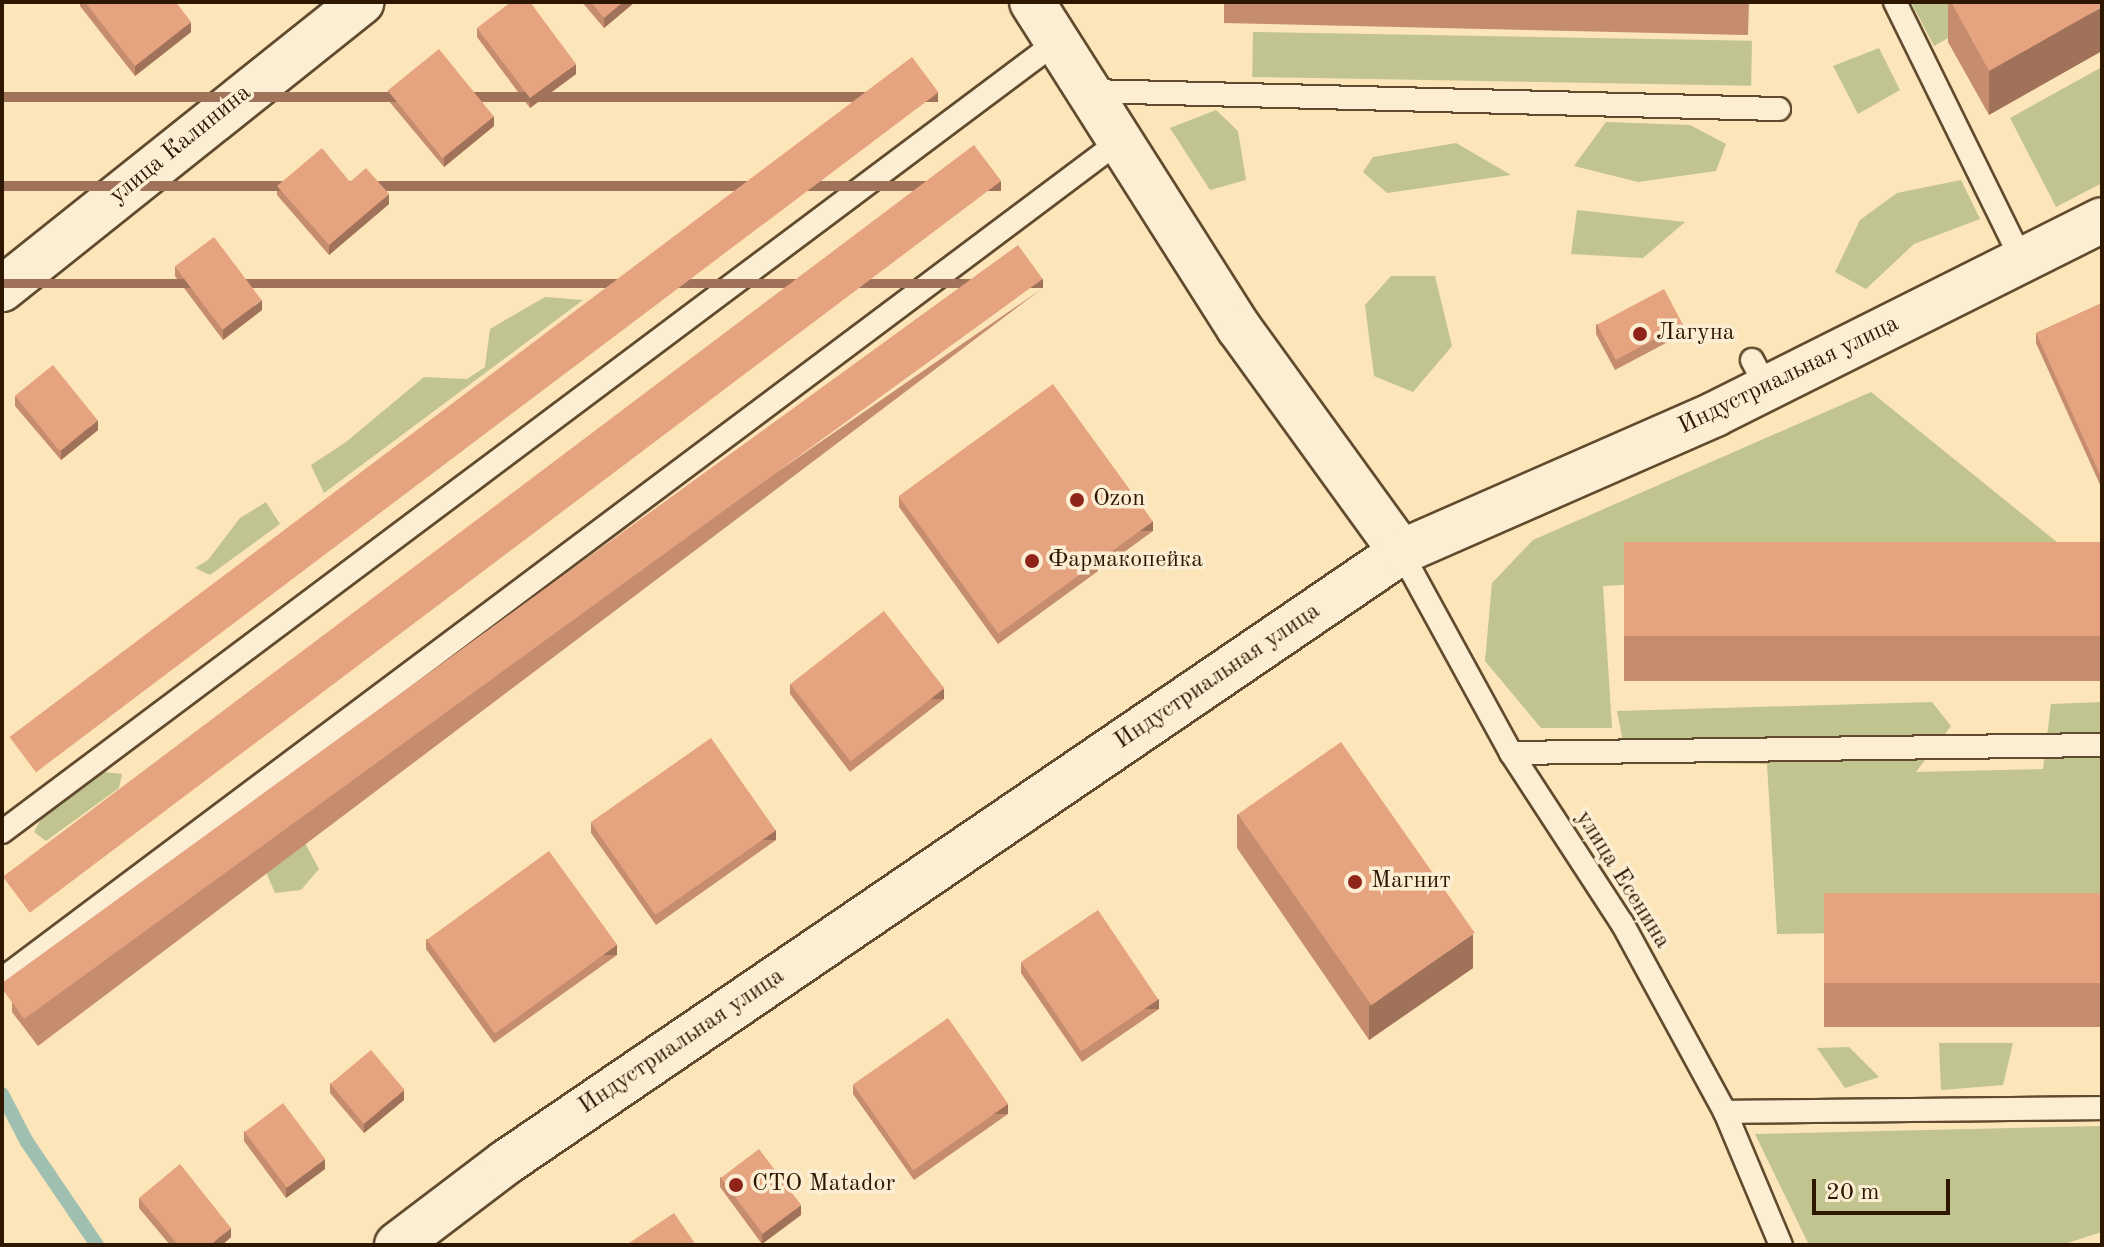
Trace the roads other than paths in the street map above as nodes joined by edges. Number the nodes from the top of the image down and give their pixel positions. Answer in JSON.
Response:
{"nodes":[{"id":1,"x":361,"y":2,"type":"edge"},
{"id":2,"x":1032,"y":2,"type":"edge"},
{"id":3,"x":1895,"y":2,"type":"edge"},
{"id":4,"x":1058,"y":41,"type":"junction"},
{"id":5,"x":1090,"y":91,"type":"junction"},
{"id":6,"x":1779,"y":109,"type":"dead end"},
{"id":7,"x":1121,"y":140,"type":"junction"},
{"id":8,"x":2102,"y":220,"type":"edge"},
{"id":9,"x":2022,"y":260,"type":"junction"},
{"id":10,"x":2,"y":289,"type":"edge"},
{"id":11,"x":1401,"y":552,"type":"junction"},
{"id":12,"x":2102,"y":745,"type":"edge"},
{"id":13,"x":1511,"y":753,"type":"junction"},
{"id":14,"x":2,"y":832,"type":"edge"},
{"id":15,"x":2,"y":979,"type":"edge"},
{"id":16,"x":2102,"y":1108,"type":"edge"},
{"id":17,"x":1725,"y":1112,"type":"junction"},
{"id":18,"x":397,"y":1245,"type":"edge"},
{"id":19,"x":1781,"y":1245,"type":"edge"}],
"edges":[{"from":1,"to":10,"type":"street","name":"улица Калинина"},
{"from":2,"to":4,"type":"street"},
{"from":3,"to":9,"type":"lane"},
{"from":4,"to":5,"type":"street"},
{"from":4,"to":14,"type":"lane"},
{"from":5,"to":6,"type":"lane"},
{"from":5,"to":7,"type":"street"},
{"from":7,"to":11,"type":"street"},
{"from":7,"to":15,"type":"lane"},
{"from":8,"to":9,"type":"street","name":"Индустриальная улица"},
{"from":9,"to":11,"type":"street","name":"Индустриальная улица"},
{"from":11,"to":13,"type":"lane","name":"улица Есенина"},
{"from":11,"to":18,"type":"street","name":"Индустриальная улица"},
{"from":12,"to":13,"type":"lane"},
{"from":13,"to":17,"type":"lane","name":"улица Есенина"},
{"from":16,"to":17,"type":"lane"},
{"from":17,"to":19,"type":"lane","name":"улица Есенина"}]}
